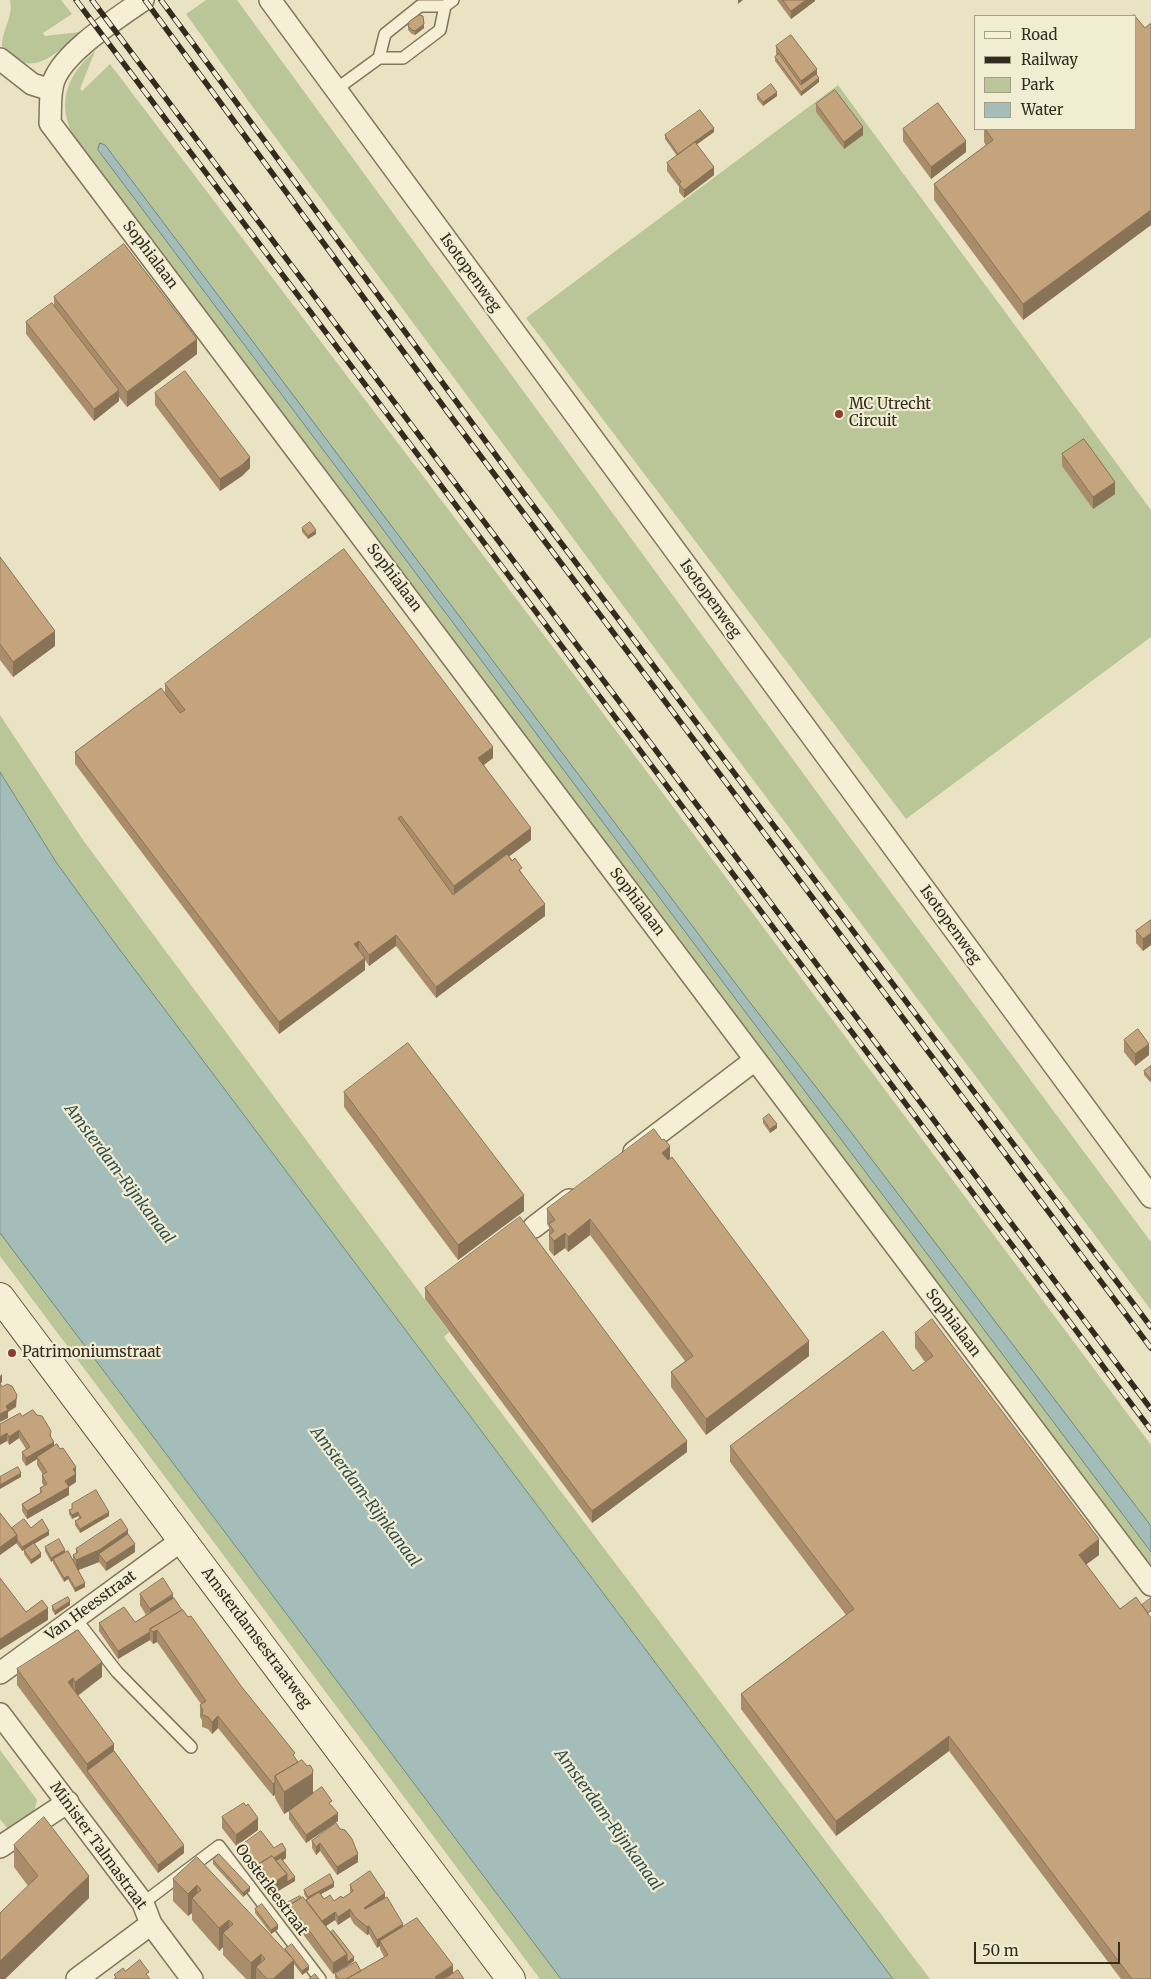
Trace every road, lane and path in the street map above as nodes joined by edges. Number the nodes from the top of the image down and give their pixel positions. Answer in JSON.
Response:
{"nodes":[{"id":1,"x":143,"y":0,"type":"edge"},
{"id":2,"x":270,"y":0,"type":"edge"},
{"id":3,"x":449,"y":3,"type":"edge"},
{"id":4,"x":379,"y":58,"type":"junction"},
{"id":5,"x":3,"y":67,"type":"edge"},
{"id":6,"x":51,"y":90,"type":"junction"},
{"id":7,"x":336,"y":90,"type":"junction"},
{"id":8,"x":755,"y":1060,"type":"junction"},
{"id":9,"x":621,"y":1162,"type":"edge"},
{"id":10,"x":581,"y":1191,"type":"edge"},
{"id":11,"x":1151,"y":1197,"type":"edge"},
{"id":12,"x":534,"y":1227,"type":"dead end"},
{"id":13,"x":0,"y":1297,"type":"edge"},
{"id":14,"x":182,"y":1540,"type":"junction"},
{"id":15,"x":1151,"y":1585,"type":"edge"},
{"id":16,"x":75,"y":1618,"type":"junction"},
{"id":17,"x":0,"y":1673,"type":"edge"},
{"id":18,"x":0,"y":1714,"type":"edge"},
{"id":19,"x":191,"y":1746,"type":"dead end"},
{"id":20,"x":68,"y":1802,"type":"junction"},
{"id":21,"x":0,"y":1845,"type":"edge"},
{"id":22,"x":143,"y":1903,"type":"junction"},
{"id":23,"x":151,"y":1924,"type":"junction"},
{"id":24,"x":77,"y":1979,"type":"edge"},
{"id":25,"x":192,"y":1979,"type":"edge"},
{"id":26,"x":320,"y":1979,"type":"edge"},
{"id":27,"x":511,"y":1979,"type":"edge"}],
"edges":[{"from":1,"to":6,"type":"street","name":"Sophialaan"},
{"from":2,"to":7,"type":"street","name":"Isotopenweg"},
{"from":3,"to":4,"type":"lane"},
{"from":3,"to":4,"type":"lane"},
{"from":4,"to":7,"type":"lane"},
{"from":5,"to":6,"type":"street"},
{"from":6,"to":8,"type":"street","name":"Sophialaan"},
{"from":7,"to":11,"type":"street","name":"Isotopenweg"},
{"from":8,"to":9,"type":"street"},
{"from":8,"to":15,"type":"street","name":"Sophialaan"},
{"from":10,"to":12,"type":"street"},
{"from":13,"to":14,"type":"main road","name":"Amsterdamsestraatweg"},
{"from":14,"to":16,"type":"street","name":"Van Heesstraat"},
{"from":14,"to":27,"type":"main road","name":"Amsterdamsestraatweg"},
{"from":16,"to":17,"type":"street","name":"Van Heesstraat"},
{"from":16,"to":19,"type":"lane"},
{"from":18,"to":20,"type":"street","name":"Minister Talmastraat"},
{"from":20,"to":21,"type":"street"},
{"from":20,"to":22,"type":"street","name":"Minister Talmastraat"},
{"from":22,"to":23,"type":"street","name":"Minister Talmastraat"},
{"from":22,"to":26,"type":"lane","name":"Oosterleestraat"},
{"from":23,"to":24,"type":"street"},
{"from":23,"to":25,"type":"street","name":"Minister Talmastraat"}]}
